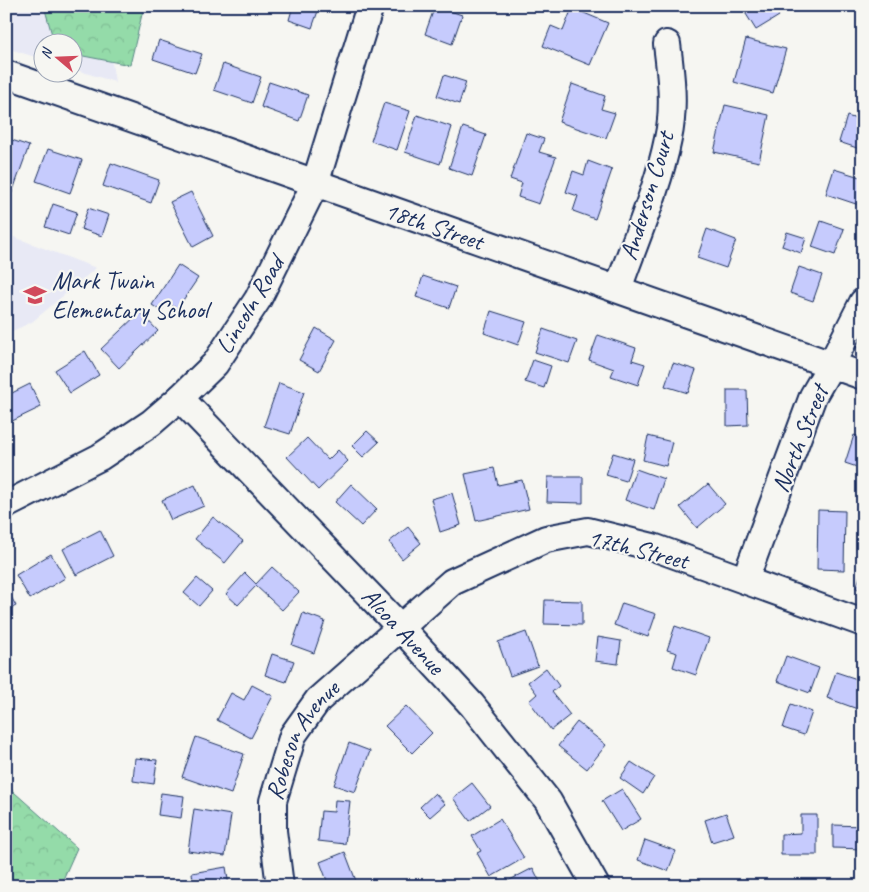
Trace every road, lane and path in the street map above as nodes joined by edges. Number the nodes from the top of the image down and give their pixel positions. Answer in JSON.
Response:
{"nodes":[{"id":1,"x":370,"y":6,"type":"edge"},
{"id":2,"x":667,"y":44,"type":"dead end"},
{"id":3,"x":6,"y":74,"type":"edge"},
{"id":4,"x":315,"y":184,"type":"junction"},
{"id":5,"x":618,"y":289,"type":"junction"},
{"id":6,"x":863,"y":302,"type":"edge"},
{"id":7,"x":831,"y":365,"type":"junction"},
{"id":8,"x":863,"y":376,"type":"edge"},
{"id":9,"x":180,"y":398,"type":"junction"},
{"id":10,"x":6,"y":505,"type":"edge"},
{"id":11,"x":745,"y":580,"type":"junction"},
{"id":12,"x":863,"y":623,"type":"edge"},
{"id":13,"x":400,"y":628,"type":"junction"},
{"id":14,"x":280,"y":886,"type":"edge"},
{"id":15,"x":596,"y":886,"type":"edge"}],
"edges":[{"from":1,"to":4,"type":"street","name":"Lincoln Road"},
{"from":2,"to":5,"type":"street","name":"Anderson Court"},
{"from":3,"to":4,"type":"street","name":"18th Street"},
{"from":4,"to":5,"type":"street","name":"18th Street"},
{"from":4,"to":9,"type":"street","name":"Lincoln Road"},
{"from":5,"to":7,"type":"street","name":"18th Street"},
{"from":6,"to":7,"type":"street","name":"North Street"},
{"from":7,"to":8,"type":"street","name":"18th Street"},
{"from":7,"to":11,"type":"street","name":"North Street"},
{"from":9,"to":10,"type":"street","name":"Lincoln Road"},
{"from":9,"to":13,"type":"street","name":"Alcoa Avenue"},
{"from":11,"to":12,"type":"street","name":"17th Street"},
{"from":11,"to":13,"type":"street","name":"17th Street"},
{"from":13,"to":14,"type":"street","name":"Robeson Avenue"},
{"from":13,"to":15,"type":"street","name":"Alcoa Avenue"}]}
